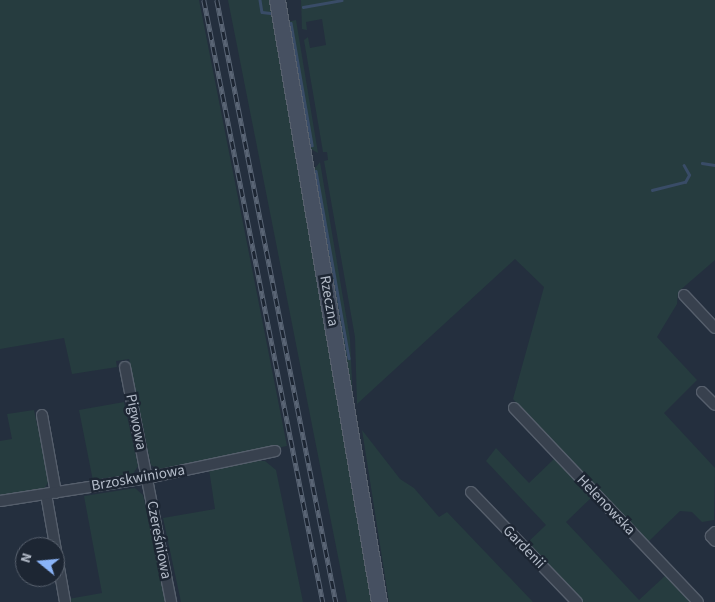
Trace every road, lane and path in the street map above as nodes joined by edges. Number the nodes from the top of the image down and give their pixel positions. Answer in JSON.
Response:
{"nodes":[{"id":1,"x":277,"y":0,"type":"edge"},
{"id":2,"x":684,"y":295,"type":"dead end"},
{"id":3,"x":715,"y":328,"type":"edge"},
{"id":4,"x":125,"y":367,"type":"dead end"},
{"id":5,"x":702,"y":392,"type":"dead end"},
{"id":6,"x":715,"y":405,"type":"edge"},
{"id":7,"x":514,"y":408,"type":"dead end"},
{"id":8,"x":42,"y":414,"type":"dead end"},
{"id":9,"x":275,"y":451,"type":"dead end"},
{"id":10,"x":147,"y":478,"type":"junction"},
{"id":11,"x":471,"y":492,"type":"dead end"},
{"id":12,"x":51,"y":493,"type":"junction"},
{"id":13,"x":0,"y":501,"type":"edge"},
{"id":14,"x":65,"y":602,"type":"edge"},
{"id":15,"x":171,"y":602,"type":"edge"},
{"id":16,"x":379,"y":602,"type":"edge"},
{"id":17,"x":577,"y":602,"type":"edge"},
{"id":18,"x":698,"y":602,"type":"edge"}],
"edges":[{"from":1,"to":16,"type":"street","name":"Rzeczna"},
{"from":2,"to":3,"type":"street"},
{"from":4,"to":10,"type":"street","name":"Pigwowa"},
{"from":5,"to":6,"type":"street"},
{"from":7,"to":18,"type":"street","name":"Helenowska"},
{"from":8,"to":12,"type":"street"},
{"from":9,"to":10,"type":"street","name":"Brzoskwiniowa"},
{"from":10,"to":12,"type":"street","name":"Brzoskwiniowa"},
{"from":10,"to":15,"type":"street","name":"Czereśniowa"},
{"from":11,"to":17,"type":"street","name":"Gardenii"},
{"from":12,"to":13,"type":"street","name":"Brzoskwiniowa"},
{"from":12,"to":14,"type":"street"}]}
